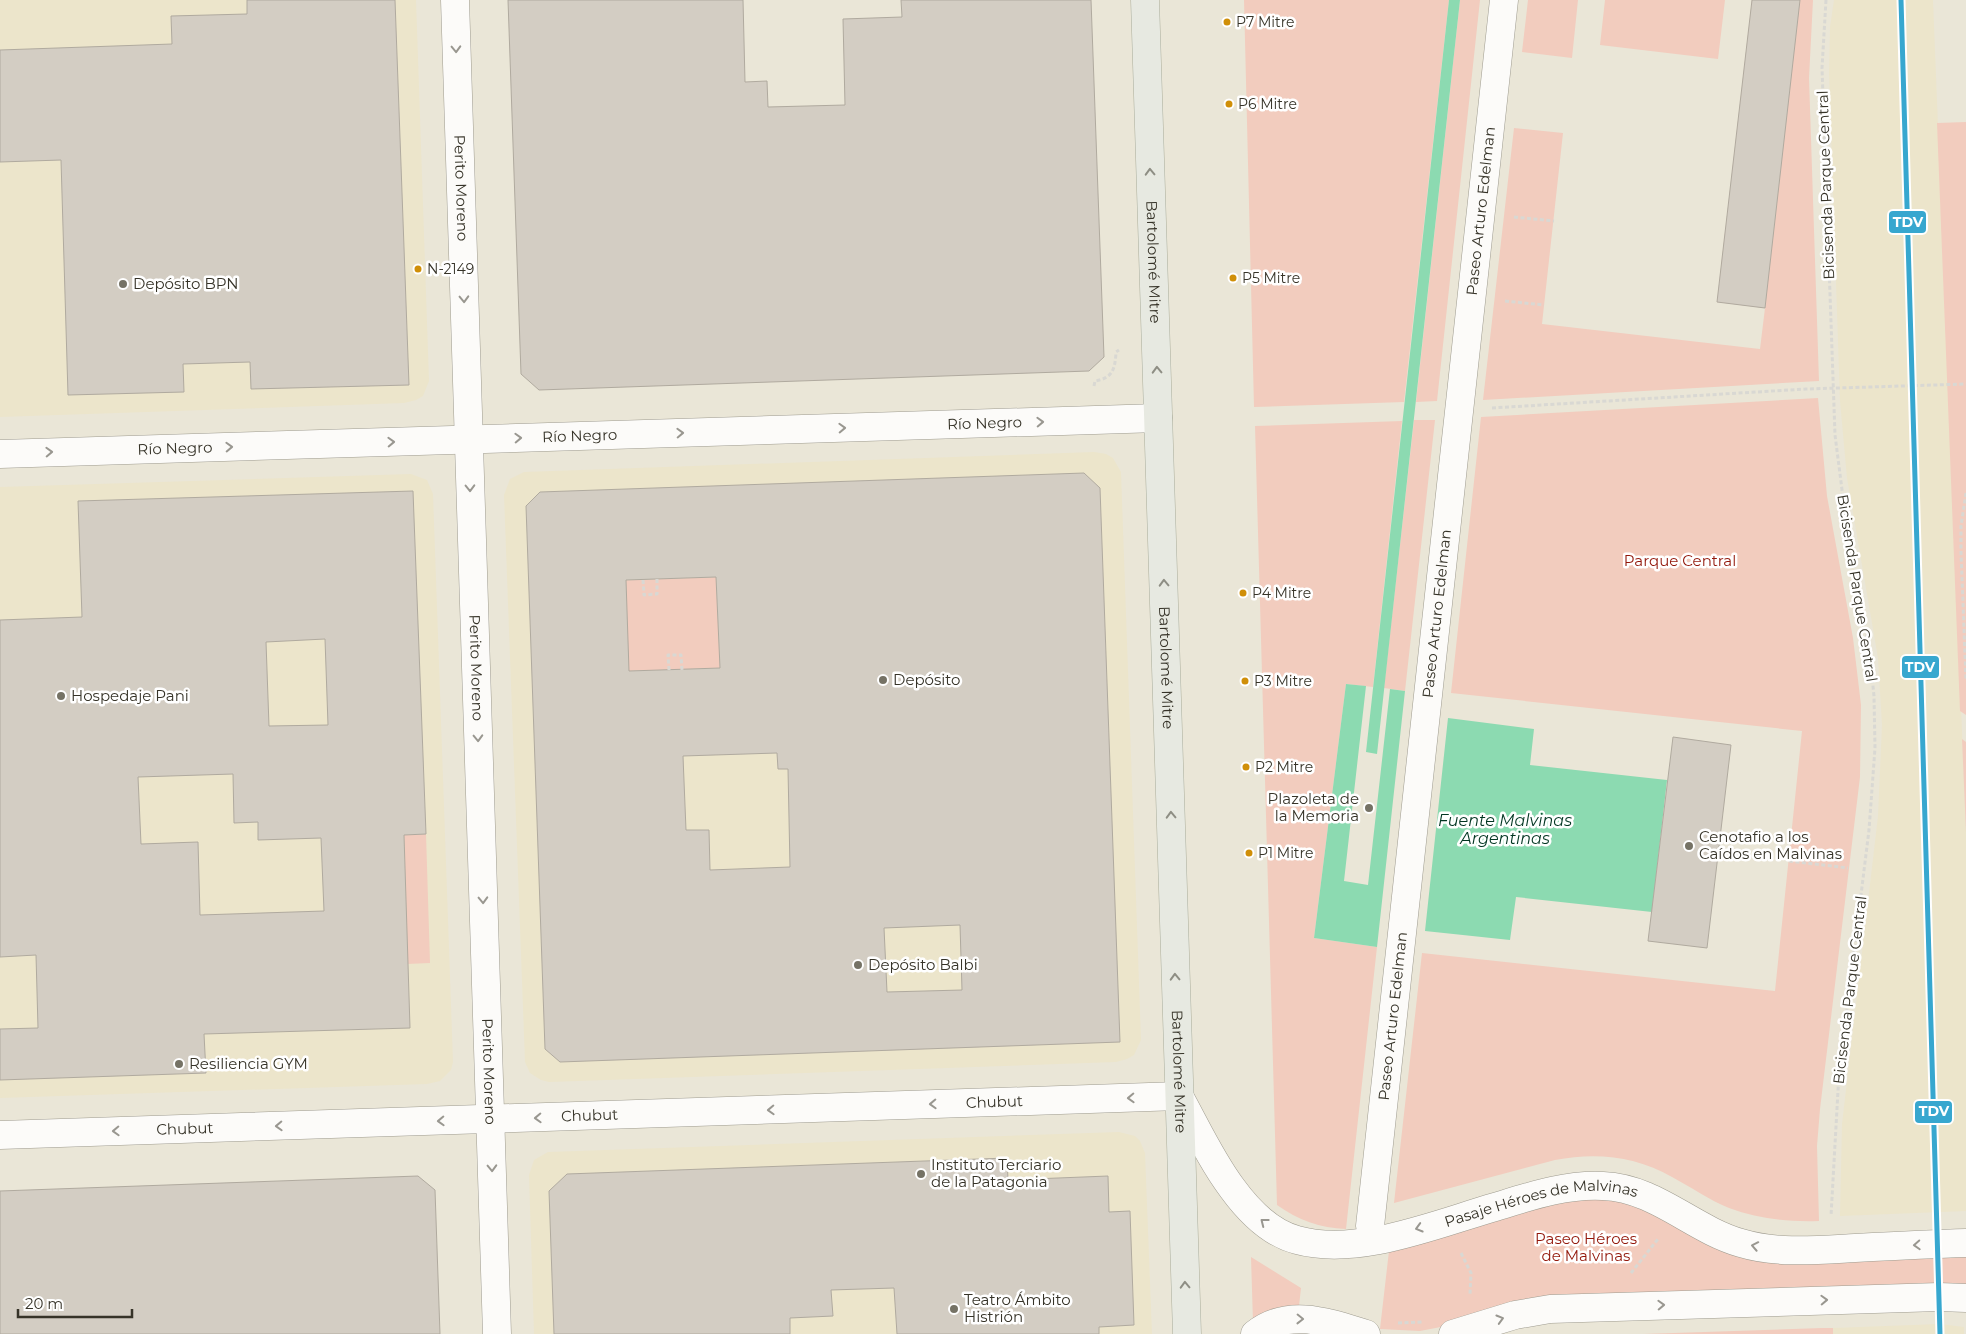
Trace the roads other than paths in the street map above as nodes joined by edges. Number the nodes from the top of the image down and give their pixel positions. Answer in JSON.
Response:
{"nodes":[{"id":1,"x":455,"y":0,"type":"edge"},
{"id":2,"x":1145,"y":0,"type":"edge"},
{"id":3,"x":1504,"y":0,"type":"edge"},
{"id":4,"x":1158,"y":418,"type":"junction"},
{"id":5,"x":469,"y":439,"type":"junction"},
{"id":6,"x":0,"y":454,"type":"edge"},
{"id":7,"x":1179,"y":1096,"type":"junction"},
{"id":8,"x":490,"y":1119,"type":"junction"},
{"id":9,"x":0,"y":1135,"type":"edge"},
{"id":10,"x":1370,"y":1226,"type":"dead end"},
{"id":11,"x":1966,"y":1243,"type":"edge"},
{"id":12,"x":1966,"y":1298,"type":"edge"},
{"id":13,"x":497,"y":1334,"type":"edge"},
{"id":14,"x":1187,"y":1334,"type":"edge"},
{"id":15,"x":1255,"y":1334,"type":"edge"},
{"id":16,"x":1366,"y":1334,"type":"edge"},
{"id":17,"x":1454,"y":1334,"type":"edge"}],
"edges":[{"from":1,"to":5,"type":"street","name":"Perito Moreno","one_way":true},
{"from":4,"to":2,"type":"main road","name":"Bartolomé Mitre","one_way":true},
{"from":3,"to":10,"type":"street","name":"Paseo Arturo Edelman"},
{"from":5,"to":4,"type":"street","name":"Río Negro","one_way":true},
{"from":7,"to":4,"type":"main road","name":"Bartolomé Mitre","one_way":true},
{"from":6,"to":5,"type":"street","name":"Río Negro","one_way":true},
{"from":5,"to":8,"type":"street","name":"Perito Moreno","one_way":true},
{"from":7,"to":8,"type":"street","name":"Chubut","one_way":true},
{"from":11,"to":7,"type":"street","name":"Pasaje Héroes de Malvinas","one_way":true},
{"from":14,"to":7,"type":"main road","name":"Bartolomé Mitre","one_way":true},
{"from":8,"to":9,"type":"street","name":"Chubut","one_way":true},
{"from":8,"to":13,"type":"street","name":"Perito Moreno","one_way":true},
{"from":17,"to":12,"type":"street","one_way":true},
{"from":15,"to":16,"type":"street","one_way":true}]}
